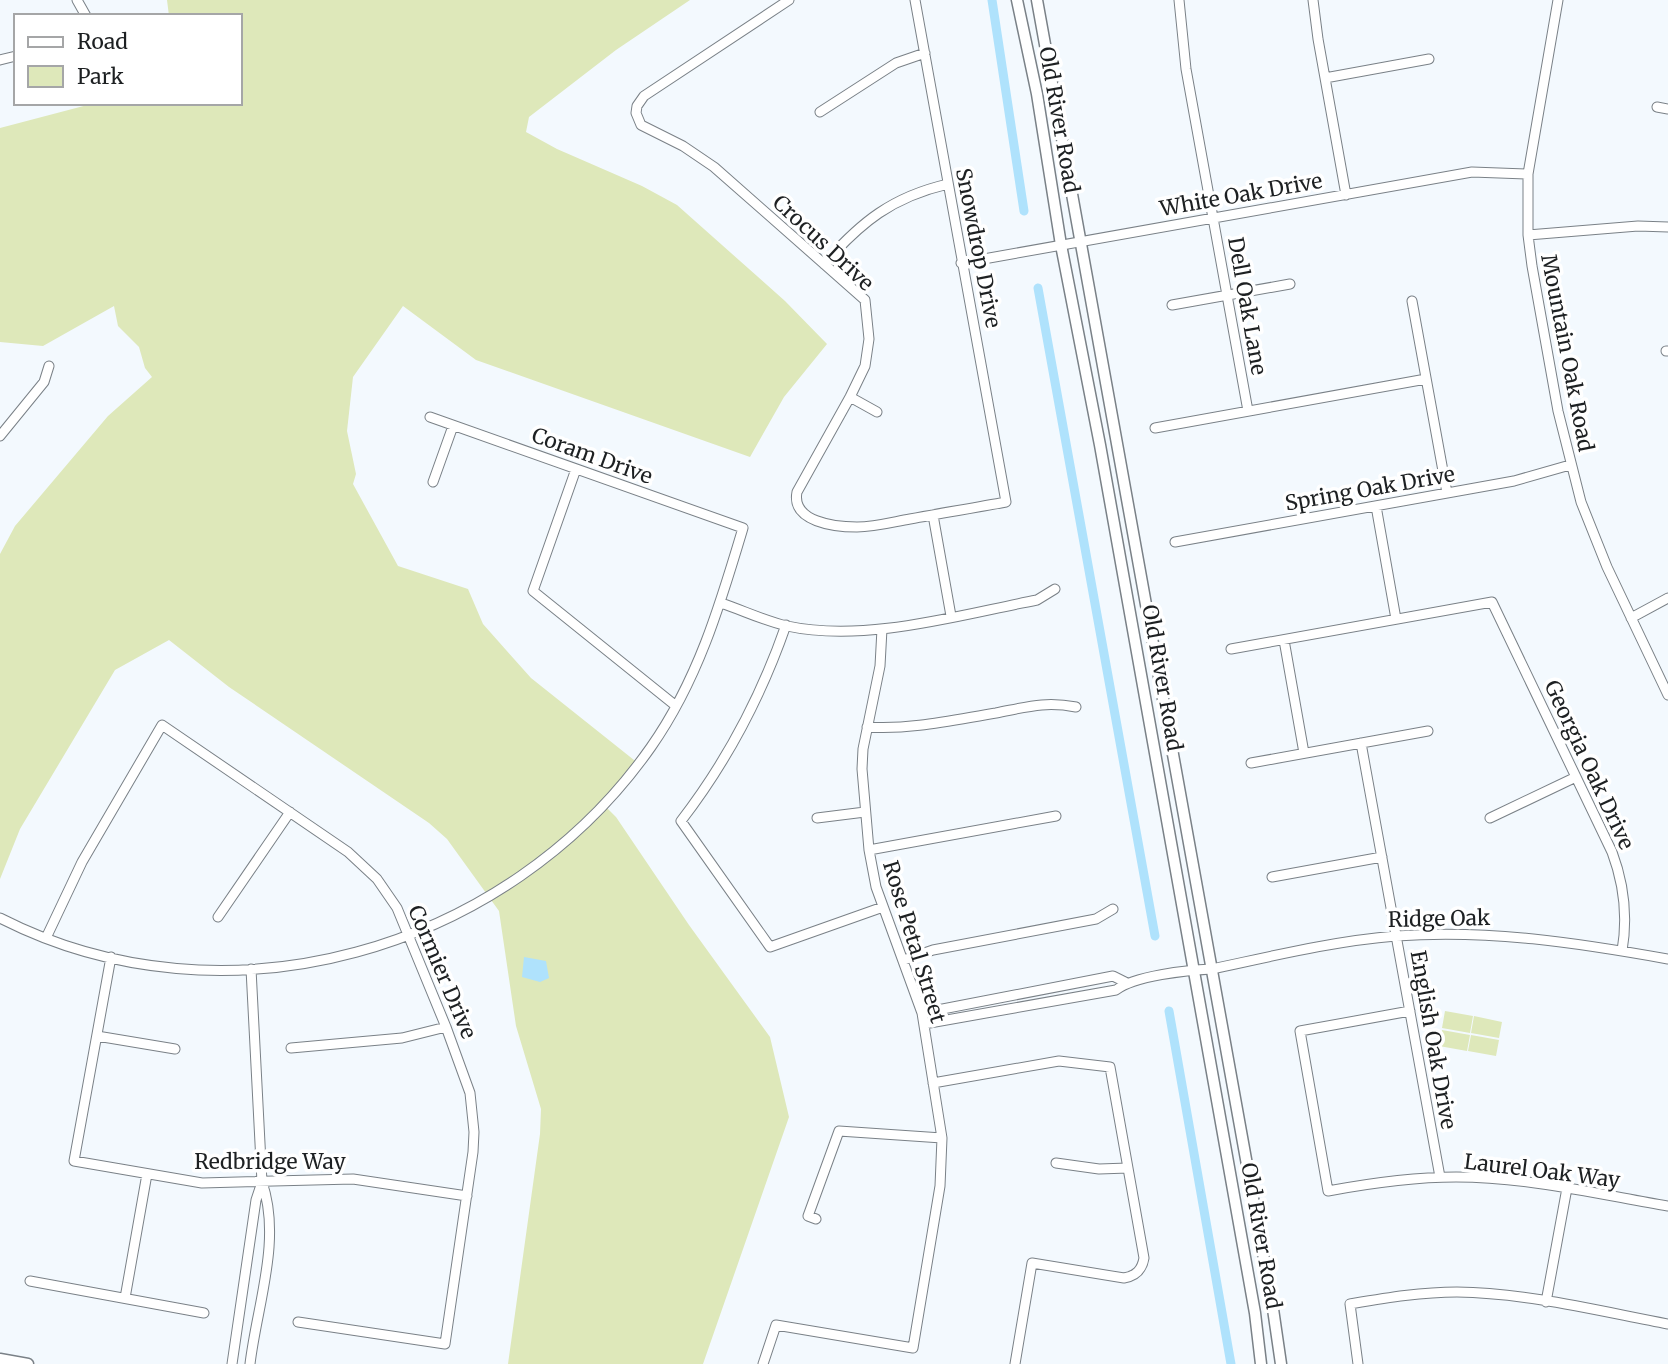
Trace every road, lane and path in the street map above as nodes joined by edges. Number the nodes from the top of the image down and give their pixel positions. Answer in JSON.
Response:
{"nodes":[{"id":1,"x":789,"y":0,"type":"edge"},
{"id":2,"x":915,"y":0,"type":"edge"},
{"id":3,"x":1017,"y":0,"type":"edge"},
{"id":4,"x":1037,"y":0,"type":"edge"},
{"id":5,"x":1179,"y":0,"type":"edge"},
{"id":6,"x":1314,"y":0,"type":"edge"},
{"id":7,"x":1558,"y":0,"type":"edge"},
{"id":8,"x":925,"y":53,"type":"junction"},
{"id":9,"x":1429,"y":59,"type":"dead end"},
{"id":10,"x":1325,"y":78,"type":"junction"},
{"id":11,"x":1657,"y":107,"type":"dead end"},
{"id":12,"x":1668,"y":109,"type":"edge"},
{"id":13,"x":820,"y":112,"type":"dead end"},
{"id":14,"x":1528,"y":174,"type":"junction"},
{"id":15,"x":948,"y":184,"type":"junction"},
{"id":16,"x":1346,"y":195,"type":"junction"},
{"id":17,"x":1213,"y":218,"type":"junction"},
{"id":18,"x":1668,"y":227,"type":"edge"},
{"id":19,"x":1528,"y":235,"type":"junction"},
{"id":20,"x":1079,"y":241,"type":"junction"},
{"id":21,"x":1061,"y":244,"type":"junction"},
{"id":22,"x":961,"y":263,"type":"junction"},
{"id":23,"x":824,"y":264,"type":"junction"},
{"id":24,"x":1290,"y":284,"type":"dead end"},
{"id":25,"x":1227,"y":295,"type":"junction"},
{"id":26,"x":1412,"y":301,"type":"dead end"},
{"id":27,"x":1172,"y":306,"type":"dead end"},
{"id":28,"x":49,"y":366,"type":"dead end"},
{"id":29,"x":1426,"y":379,"type":"junction"},
{"id":30,"x":850,"y":397,"type":"junction"},
{"id":31,"x":1248,"y":411,"type":"junction"},
{"id":32,"x":877,"y":412,"type":"dead end"},
{"id":33,"x":430,"y":417,"type":"dead end"},
{"id":34,"x":3,"y":426,"type":"edge"},
{"id":35,"x":453,"y":426,"type":"junction"},
{"id":36,"x":1155,"y":428,"type":"dead end"},
{"id":37,"x":0,"y":436,"type":"edge"},
{"id":38,"x":1570,"y":466,"type":"junction"},
{"id":39,"x":576,"y":469,"type":"junction"},
{"id":40,"x":433,"y":482,"type":"dead end"},
{"id":41,"x":1447,"y":493,"type":"junction"},
{"id":42,"x":1376,"y":506,"type":"junction"},
{"id":43,"x":933,"y":515,"type":"junction"},
{"id":44,"x":1175,"y":542,"type":"dead end"},
{"id":45,"x":1055,"y":589,"type":"dead end"},
{"id":46,"x":1668,"y":598,"type":"edge"},
{"id":47,"x":721,"y":603,"type":"junction"},
{"id":48,"x":951,"y":616,"type":"junction"},
{"id":49,"x":1631,"y":618,"type":"junction"},
{"id":50,"x":1396,"y":619,"type":"junction"},
{"id":51,"x":786,"y":625,"type":"junction"},
{"id":52,"x":882,"y":629,"type":"junction"},
{"id":53,"x":1284,"y":640,"type":"junction"},
{"id":54,"x":1231,"y":649,"type":"dead end"},
{"id":55,"x":1667,"y":689,"type":"edge"},
{"id":56,"x":676,"y":706,"type":"junction"},
{"id":57,"x":1076,"y":707,"type":"dead end"},
{"id":58,"x":867,"y":727,"type":"junction"},
{"id":59,"x":1428,"y":731,"type":"dead end"},
{"id":60,"x":1361,"y":743,"type":"junction"},
{"id":61,"x":1304,"y":753,"type":"junction"},
{"id":62,"x":1251,"y":763,"type":"dead end"},
{"id":63,"x":1576,"y":777,"type":"junction"},
{"id":64,"x":289,"y":812,"type":"junction"},
{"id":65,"x":865,"y":812,"type":"junction"},
{"id":66,"x":1056,"y":816,"type":"dead end"},
{"id":67,"x":817,"y":818,"type":"dead end"},
{"id":68,"x":1490,"y":818,"type":"dead end"},
{"id":69,"x":869,"y":850,"type":"junction"},
{"id":70,"x":1382,"y":857,"type":"junction"},
{"id":71,"x":1272,"y":877,"type":"dead end"},
{"id":72,"x":883,"y":907,"type":"junction"},
{"id":73,"x":1113,"y":909,"type":"dead end"},
{"id":74,"x":218,"y":917,"type":"dead end"},
{"id":75,"x":0,"y":918,"type":"edge"},
{"id":76,"x":410,"y":935,"type":"junction"},
{"id":77,"x":1396,"y":936,"type":"junction"},
{"id":78,"x":46,"y":938,"type":"junction"},
{"id":79,"x":1622,"y":951,"type":"junction"},
{"id":80,"x":111,"y":957,"type":"junction"},
{"id":81,"x":1668,"y":959,"type":"edge"},
{"id":82,"x":904,"y":960,"type":"junction"},
{"id":83,"x":251,"y":969,"type":"junction"},
{"id":84,"x":1212,"y":969,"type":"junction"},
{"id":85,"x":1194,"y":970,"type":"junction"},
{"id":86,"x":1125,"y":982,"type":"junction"},
{"id":87,"x":1410,"y":1012,"type":"junction"},
{"id":88,"x":922,"y":1013,"type":"junction"},
{"id":89,"x":924,"y":1024,"type":"junction"},
{"id":90,"x":446,"y":1027,"type":"junction"},
{"id":91,"x":97,"y":1036,"type":"junction"},
{"id":92,"x":291,"y":1048,"type":"dead end"},
{"id":93,"x":175,"y":1049,"type":"dead end"},
{"id":94,"x":933,"y":1083,"type":"junction"},
{"id":95,"x":942,"y":1138,"type":"junction"},
{"id":96,"x":1056,"y":1163,"type":"dead end"},
{"id":97,"x":1128,"y":1168,"type":"junction"},
{"id":98,"x":147,"y":1174,"type":"junction"},
{"id":99,"x":1440,"y":1177,"type":"junction"},
{"id":100,"x":262,"y":1182,"type":"junction"},
{"id":101,"x":1567,"y":1188,"type":"junction"},
{"id":102,"x":467,"y":1196,"type":"junction"},
{"id":103,"x":1668,"y":1206,"type":"edge"},
{"id":104,"x":816,"y":1219,"type":"dead end"},
{"id":105,"x":30,"y":1281,"type":"dead end"},
{"id":106,"x":125,"y":1298,"type":"junction"},
{"id":107,"x":1546,"y":1302,"type":"junction"},
{"id":108,"x":204,"y":1313,"type":"dead end"},
{"id":109,"x":298,"y":1322,"type":"dead end"},
{"id":110,"x":1668,"y":1324,"type":"edge"},
{"id":111,"x":0,"y":1359,"type":"edge"},
{"id":112,"x":28,"y":1364,"type":"edge"},
{"id":113,"x":232,"y":1364,"type":"edge"},
{"id":114,"x":250,"y":1364,"type":"edge"},
{"id":115,"x":764,"y":1364,"type":"edge"},
{"id":116,"x":1015,"y":1364,"type":"edge"},
{"id":117,"x":1261,"y":1364,"type":"edge"},
{"id":118,"x":1281,"y":1364,"type":"edge"},
{"id":119,"x":1358,"y":1364,"type":"edge"}],
"edges":[{"from":1,"to":23,"type":"street","name":"Crocus Drive"},
{"from":2,"to":8,"type":"street","name":"Snowdrop Drive"},
{"from":3,"to":21,"type":"main road","name":"Old River Road"},
{"from":4,"to":20,"type":"main road","name":"Old River Road"},
{"from":5,"to":17,"type":"street","name":"Dell Oak Lane"},
{"from":6,"to":10,"type":"street"},
{"from":7,"to":14,"type":"street","name":"Mountain Oak Road"},
{"from":8,"to":13,"type":"street"},
{"from":8,"to":15,"type":"street","name":"Snowdrop Drive"},
{"from":9,"to":10,"type":"street"},
{"from":10,"to":16,"type":"street"},
{"from":11,"to":12,"type":"street"},
{"from":14,"to":16,"type":"street","name":"White Oak Drive"},
{"from":14,"to":19,"type":"street","name":"Mountain Oak Road"},
{"from":15,"to":22,"type":"street","name":"Snowdrop Drive"},
{"from":15,"to":23,"type":"street"},
{"from":16,"to":17,"type":"street","name":"White Oak Drive"},
{"from":17,"to":20,"type":"street","name":"White Oak Drive"},
{"from":17,"to":25,"type":"street","name":"Dell Oak Lane"},
{"from":18,"to":19,"type":"street"},
{"from":19,"to":38,"type":"street","name":"Mountain Oak Road"},
{"from":20,"to":21,"type":"street","name":"White Oak Drive"},
{"from":20,"to":84,"type":"main road","name":"Old River Road"},
{"from":21,"to":22,"type":"street","name":"White Oak Drive"},
{"from":21,"to":85,"type":"main road","name":"Old River Road"},
{"from":22,"to":43,"type":"street","name":"Snowdrop Drive"},
{"from":23,"to":30,"type":"street","name":"Crocus Drive"},
{"from":24,"to":25,"type":"street"},
{"from":25,"to":27,"type":"street"},
{"from":25,"to":31,"type":"street","name":"Dell Oak Lane"},
{"from":26,"to":29,"type":"street"},
{"from":28,"to":34,"type":"street"},
{"from":29,"to":31,"type":"street"},
{"from":29,"to":41,"type":"street"},
{"from":30,"to":32,"type":"street"},
{"from":30,"to":43,"type":"street","name":"Crocus Drive"},
{"from":31,"to":36,"type":"street"},
{"from":33,"to":35,"type":"street","name":"Coram Drive"},
{"from":34,"to":37,"type":"street"},
{"from":35,"to":39,"type":"street","name":"Coram Drive"},
{"from":35,"to":40,"type":"street"},
{"from":38,"to":41,"type":"street","name":"Spring Oak Drive"},
{"from":38,"to":49,"type":"street","name":"Mountain Oak Road"},
{"from":39,"to":47,"type":"street","name":"Coram Drive"},
{"from":39,"to":56,"type":"street"},
{"from":41,"to":42,"type":"street","name":"Spring Oak Drive"},
{"from":42,"to":44,"type":"street","name":"Spring Oak Drive"},
{"from":42,"to":50,"type":"street"},
{"from":43,"to":48,"type":"street"},
{"from":45,"to":48,"type":"street"},
{"from":46,"to":49,"type":"street"},
{"from":47,"to":51,"type":"street"},
{"from":47,"to":56,"type":"street"},
{"from":48,"to":52,"type":"street"},
{"from":49,"to":55,"type":"street","name":"Mountain Oak Road"},
{"from":50,"to":53,"type":"street"},
{"from":50,"to":63,"type":"street","name":"Georgia Oak Drive"},
{"from":51,"to":52,"type":"street"},
{"from":51,"to":72,"type":"street"},
{"from":52,"to":58,"type":"street","name":"Rose Petal Street"},
{"from":53,"to":54,"type":"street"},
{"from":53,"to":61,"type":"street"},
{"from":56,"to":76,"type":"street"},
{"from":57,"to":58,"type":"street"},
{"from":58,"to":65,"type":"street","name":"Rose Petal Street"},
{"from":59,"to":60,"type":"street"},
{"from":60,"to":61,"type":"street"},
{"from":60,"to":70,"type":"street","name":"English Oak Drive"},
{"from":61,"to":62,"type":"street"},
{"from":63,"to":68,"type":"street"},
{"from":63,"to":79,"type":"street","name":"Georgia Oak Drive"},
{"from":64,"to":74,"type":"street"},
{"from":64,"to":76,"type":"street","name":"Cormier Drive"},
{"from":64,"to":78,"type":"street","name":"Cormier Drive"},
{"from":65,"to":67,"type":"street"},
{"from":65,"to":69,"type":"street","name":"Rose Petal Street"},
{"from":66,"to":69,"type":"street"},
{"from":69,"to":72,"type":"street","name":"Rose Petal Street"},
{"from":70,"to":71,"type":"street"},
{"from":70,"to":77,"type":"street","name":"English Oak Drive"},
{"from":72,"to":82,"type":"street","name":"Rose Petal Street"},
{"from":73,"to":82,"type":"street"},
{"from":75,"to":78,"type":"street"},
{"from":76,"to":83,"type":"street"},
{"from":76,"to":90,"type":"street","name":"Cormier Drive"},
{"from":77,"to":79,"type":"street","name":"Ridge Oak"},
{"from":77,"to":84,"type":"street","name":"Ridge Oak"},
{"from":77,"to":87,"type":"street","name":"English Oak Drive"},
{"from":78,"to":80,"type":"street"},
{"from":79,"to":81,"type":"street","name":"Ridge Oak"},
{"from":80,"to":83,"type":"street"},
{"from":80,"to":91,"type":"street"},
{"from":82,"to":88,"type":"street","name":"Rose Petal Street"},
{"from":83,"to":100,"type":"street"},
{"from":84,"to":85,"type":"street","name":"Ridge Oak"},
{"from":84,"to":118,"type":"main road","name":"Old River Road"},
{"from":85,"to":86,"type":"street","name":"Ridge Oak"},
{"from":85,"to":117,"type":"main road","name":"Old River Road"},
{"from":86,"to":88,"type":"street"},
{"from":86,"to":89,"type":"street","name":"Ridge Oak"},
{"from":87,"to":99,"type":"street","name":"English Oak Drive"},
{"from":87,"to":99,"type":"street","name":"Laurel Oak Way"},
{"from":88,"to":89,"type":"street","name":"Rose Petal Street"},
{"from":89,"to":94,"type":"street","name":"Rose Petal Street"},
{"from":90,"to":92,"type":"street"},
{"from":90,"to":102,"type":"street","name":"Cormier Drive"},
{"from":91,"to":93,"type":"street"},
{"from":91,"to":98,"type":"street","name":"Redbridge Way"},
{"from":94,"to":95,"type":"street","name":"Rose Petal Street"},
{"from":94,"to":97,"type":"street"},
{"from":95,"to":104,"type":"street"},
{"from":95,"to":115,"type":"street","name":"Rose Petal Street"},
{"from":96,"to":97,"type":"street"},
{"from":97,"to":116,"type":"street"},
{"from":98,"to":100,"type":"street","name":"Redbridge Way"},
{"from":98,"to":106,"type":"street"},
{"from":99,"to":101,"type":"street","name":"Laurel Oak Way"},
{"from":100,"to":102,"type":"street","name":"Redbridge Way"},
{"from":100,"to":113,"type":"street"},
{"from":100,"to":114,"type":"street"},
{"from":101,"to":103,"type":"street","name":"Laurel Oak Way"},
{"from":101,"to":107,"type":"street"},
{"from":102,"to":109,"type":"street","name":"Cormier Drive"},
{"from":105,"to":106,"type":"street"},
{"from":106,"to":108,"type":"street"},
{"from":107,"to":110,"type":"street"},
{"from":107,"to":119,"type":"street"},
{"from":111,"to":112,"type":"main road"}]}
